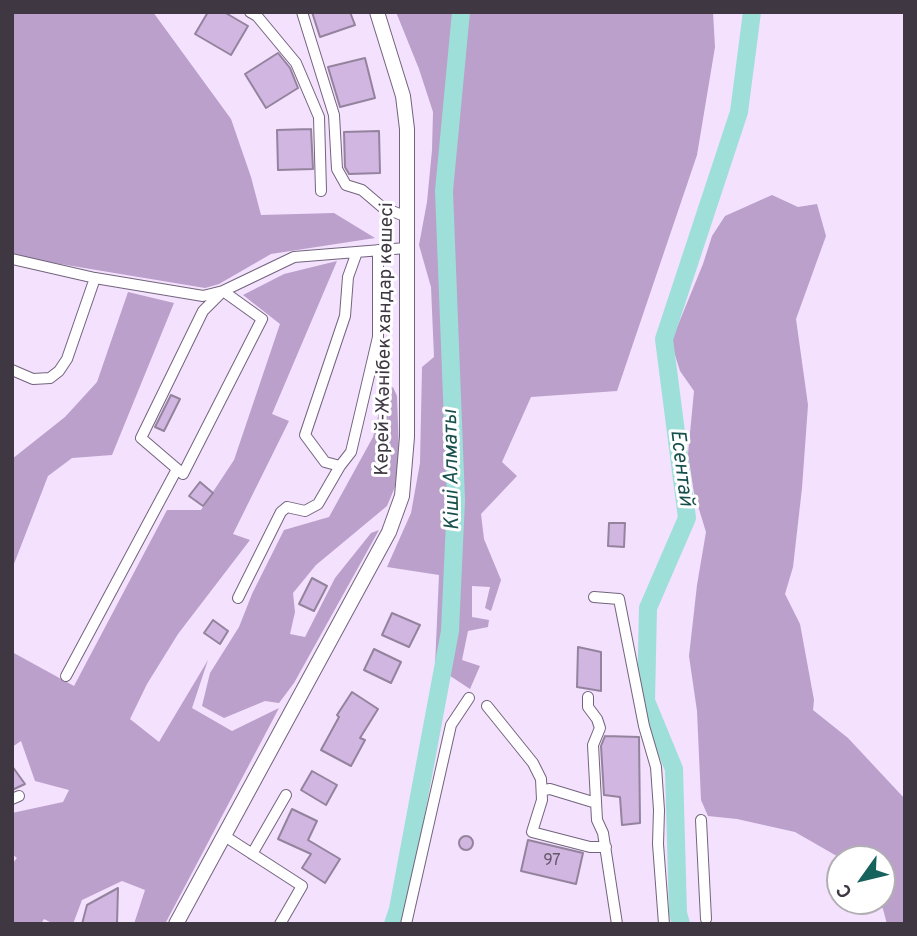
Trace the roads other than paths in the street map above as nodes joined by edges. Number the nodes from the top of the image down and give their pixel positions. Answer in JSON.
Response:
{"nodes":[{"id":1,"x":250,"y":12,"type":"edge"},
{"id":2,"x":302,"y":12,"type":"edge"},
{"id":3,"x":377,"y":12,"type":"edge"},
{"id":4,"x":321,"y":191,"type":"dead end"},
{"id":5,"x":407,"y":217,"type":"junction"},
{"id":6,"x":406,"y":248,"type":"junction"},
{"id":7,"x":378,"y":250,"type":"junction"},
{"id":8,"x":357,"y":252,"type":"junction"},
{"id":9,"x":12,"y":259,"type":"edge"},
{"id":10,"x":95,"y":278,"type":"junction"},
{"id":11,"x":223,"y":290,"type":"junction"},
{"id":12,"x":13,"y":373,"type":"edge"},
{"id":13,"x":340,"y":466,"type":"junction"},
{"id":14,"x":177,"y":469,"type":"junction"},
{"id":15,"x":594,"y":597,"type":"dead end"},
{"id":16,"x":239,"y":598,"type":"dead end"},
{"id":17,"x":66,"y":676,"type":"dead end"},
{"id":18,"x":588,"y":697,"type":"dead end"},
{"id":19,"x":468,"y":698,"type":"dead end"},
{"id":20,"x":487,"y":706,"type":"dead end"},
{"id":21,"x":544,"y":790,"type":"junction"},
{"id":22,"x":286,"y":794,"type":"dead end"},
{"id":23,"x":596,"y":803,"type":"junction"},
{"id":24,"x":701,"y":820,"type":"dead end"},
{"id":25,"x":223,"y":835,"type":"junction"},
{"id":26,"x":606,"y":847,"type":"junction"},
{"id":27,"x":252,"y":854,"type":"junction"},
{"id":28,"x":706,"y":919,"type":"dead end"},
{"id":29,"x":176,"y":924,"type":"edge"},
{"id":30,"x":281,"y":924,"type":"edge"},
{"id":31,"x":407,"y":924,"type":"edge"},
{"id":32,"x":617,"y":924,"type":"edge"},
{"id":33,"x":664,"y":924,"type":"edge"}],
"edges":[{"from":1,"to":4,"type":"street"},
{"from":2,"to":5,"type":"street"},
{"from":3,"to":5,"type":"main road","name":"Керей-Жәнібек хандар көшесі"},
{"from":5,"to":6,"type":"main road","name":"Керей-Жәнібек хандар көшесі"},
{"from":6,"to":7,"type":"street"},
{"from":6,"to":25,"type":"main road","name":"Керей-Жәнібек хандар көшесі"},
{"from":7,"to":8,"type":"street"},
{"from":7,"to":13,"type":"street"},
{"from":8,"to":11,"type":"street"},
{"from":8,"to":13,"type":"street"},
{"from":9,"to":10,"type":"street"},
{"from":10,"to":11,"type":"street"},
{"from":10,"to":12,"type":"street"},
{"from":11,"to":14,"type":"street"},
{"from":11,"to":14,"type":"street"},
{"from":13,"to":16,"type":"street"},
{"from":14,"to":17,"type":"street"},
{"from":15,"to":33,"type":"street"},
{"from":18,"to":23,"type":"street"},
{"from":19,"to":31,"type":"street"},
{"from":20,"to":21,"type":"street"},
{"from":21,"to":23,"type":"street"},
{"from":21,"to":26,"type":"street"},
{"from":22,"to":27,"type":"street"},
{"from":23,"to":26,"type":"street"},
{"from":24,"to":28,"type":"street"},
{"from":25,"to":27,"type":"street"},
{"from":25,"to":29,"type":"main road","name":"Керей-Жәнібек хандар көшесі"},
{"from":26,"to":32,"type":"street"},
{"from":27,"to":30,"type":"street"}]}
